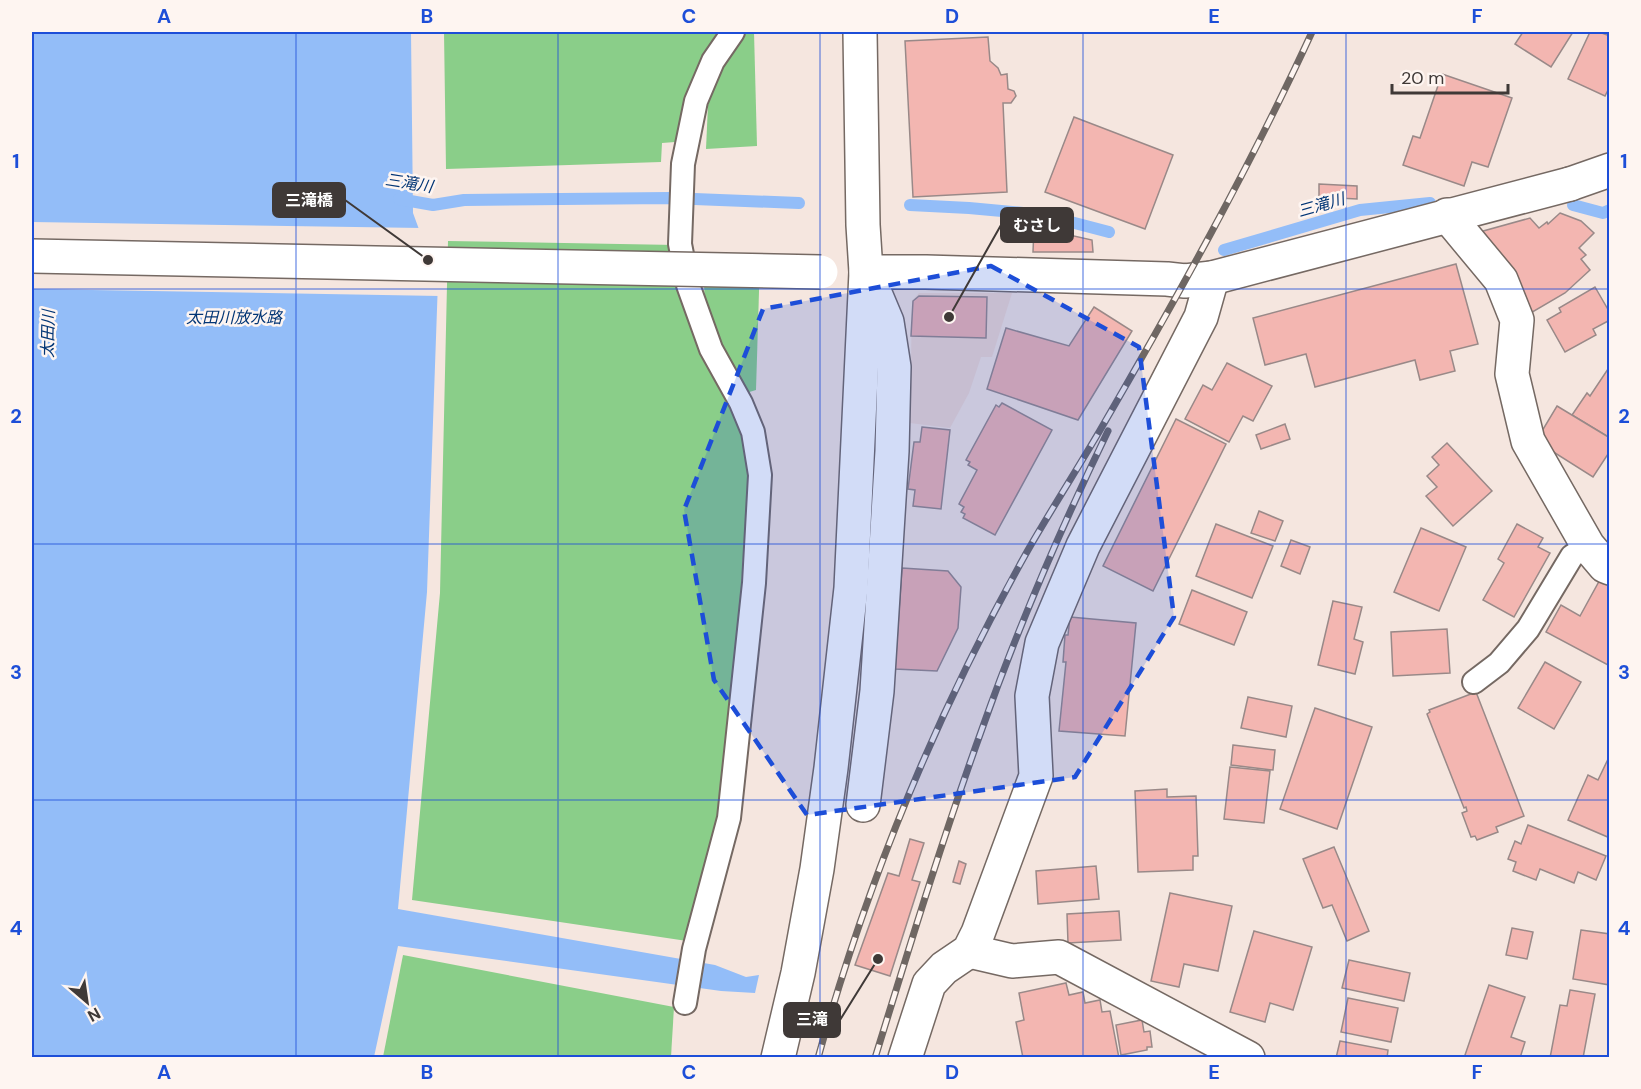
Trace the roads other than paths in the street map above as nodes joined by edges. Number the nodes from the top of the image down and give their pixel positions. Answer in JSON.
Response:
{"nodes":[{"id":1,"x":733,"y":32,"type":"edge"},
{"id":2,"x":860,"y":32,"type":"edge"},
{"id":3,"x":1610,"y":170,"type":"edge"},
{"id":4,"x":1447,"y":215,"type":"junction"},
{"id":5,"x":32,"y":256,"type":"edge"},
{"id":6,"x":866,"y":272,"type":"junction"},
{"id":7,"x":1212,"y":278,"type":"junction"},
{"id":8,"x":1599,"y":557,"type":"edge"},
{"id":9,"x":1474,"y":682,"type":"dead end"},
{"id":10,"x":863,"y":806,"type":"dead end"},
{"id":11,"x":969,"y":951,"type":"junction"},
{"id":12,"x":685,"y":1003,"type":"dead end"},
{"id":13,"x":778,"y":1058,"type":"edge"},
{"id":14,"x":906,"y":1058,"type":"edge"},
{"id":15,"x":1248,"y":1058,"type":"edge"}],
"edges":[{"from":1,"to":12,"type":"lane"},
{"from":2,"to":6,"type":"street"},
{"from":3,"to":4,"type":"street"},
{"from":4,"to":7,"type":"street"},
{"from":4,"to":8,"type":"street"},
{"from":5,"to":6,"type":"street","bridge":true},
{"from":6,"to":7,"type":"street"},
{"from":6,"to":10,"type":"street"},
{"from":6,"to":13,"type":"street"},
{"from":7,"to":11,"type":"street"},
{"from":8,"to":9,"type":"lane"},
{"from":11,"to":14,"type":"street"},
{"from":11,"to":15,"type":"street"}]}
